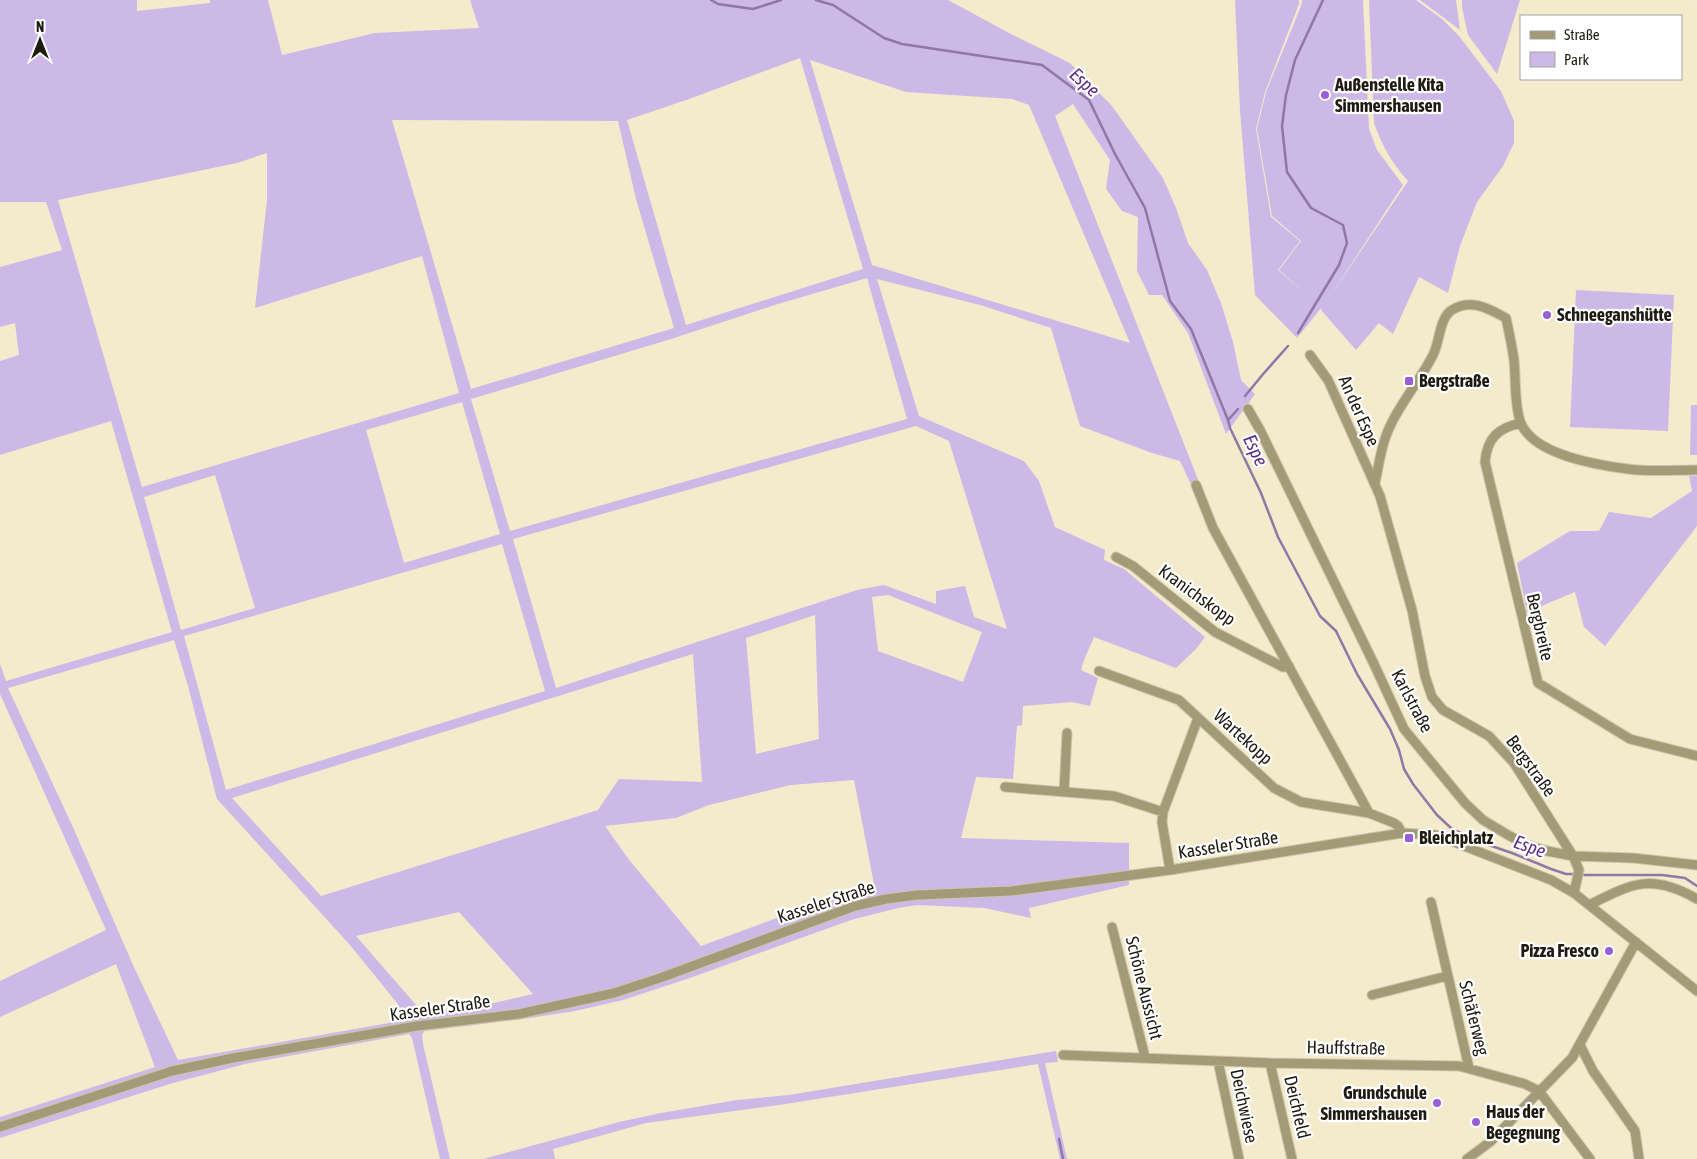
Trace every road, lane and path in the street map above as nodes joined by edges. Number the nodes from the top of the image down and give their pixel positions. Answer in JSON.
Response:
{"nodes":[{"id":1,"x":1310,"y":355,"type":"dead end"},
{"id":2,"x":1248,"y":409,"type":"dead end"},
{"id":3,"x":1521,"y":423,"type":"junction"},
{"id":4,"x":1697,"y":470,"type":"edge"},
{"id":5,"x":1375,"y":483,"type":"junction"},
{"id":6,"x":1196,"y":485,"type":"dead end"},
{"id":7,"x":1116,"y":556,"type":"dead end"},
{"id":8,"x":1289,"y":666,"type":"junction"},
{"id":9,"x":1099,"y":671,"type":"dead end"},
{"id":10,"x":1198,"y":718,"type":"junction"},
{"id":11,"x":1067,"y":733,"type":"dead end"},
{"id":12,"x":1697,"y":756,"type":"edge"},
{"id":13,"x":1005,"y":787,"type":"dead end"},
{"id":14,"x":1064,"y":792,"type":"junction"},
{"id":15,"x":1163,"y":812,"type":"junction"},
{"id":16,"x":1368,"y":812,"type":"junction"},
{"id":17,"x":1402,"y":833,"type":"junction"},
{"id":18,"x":1573,"y":856,"type":"junction"},
{"id":19,"x":1697,"y":865,"type":"edge"},
{"id":20,"x":1170,"y":870,"type":"junction"},
{"id":21,"x":1574,"y":893,"type":"junction"},
{"id":22,"x":1697,"y":899,"type":"edge"},
{"id":23,"x":1431,"y":902,"type":"dead end"},
{"id":24,"x":1589,"y":905,"type":"junction"},
{"id":25,"x":1112,"y":927,"type":"dead end"},
{"id":26,"x":1636,"y":942,"type":"junction"},
{"id":27,"x":1447,"y":976,"type":"junction"},
{"id":28,"x":1697,"y":991,"type":"edge"},
{"id":29,"x":1372,"y":995,"type":"dead end"},
{"id":30,"x":1580,"y":1045,"type":"junction"},
{"id":31,"x":1063,"y":1055,"type":"dead end"},
{"id":32,"x":1145,"y":1057,"type":"junction"},
{"id":33,"x":1218,"y":1061,"type":"junction"},
{"id":34,"x":1270,"y":1063,"type":"junction"},
{"id":35,"x":1469,"y":1068,"type":"junction"},
{"id":36,"x":1539,"y":1091,"type":"junction"},
{"id":37,"x":0,"y":1128,"type":"edge"},
{"id":38,"x":1239,"y":1159,"type":"edge"},
{"id":39,"x":1292,"y":1159,"type":"edge"},
{"id":40,"x":1467,"y":1159,"type":"edge"},
{"id":41,"x":1590,"y":1159,"type":"edge"},
{"id":42,"x":1639,"y":1159,"type":"edge"}],
"edges":[{"from":1,"to":5,"type":"street","name":"An der Espe"},
{"from":2,"to":18,"type":"street","name":"Karlstraße"},
{"from":3,"to":4,"type":"street"},
{"from":3,"to":5,"type":"street"},
{"from":3,"to":12,"type":"street","name":"Bergbreite"},
{"from":5,"to":18,"type":"street","name":"Bergstraße"},
{"from":6,"to":8,"type":"street"},
{"from":7,"to":8,"type":"street","name":"Kranichskopp"},
{"from":8,"to":16,"type":"street"},
{"from":9,"to":10,"type":"street","name":"Wartekopp"},
{"from":10,"to":15,"type":"street"},
{"from":10,"to":16,"type":"street","name":"Wartekopp"},
{"from":11,"to":14,"type":"street"},
{"from":13,"to":14,"type":"street"},
{"from":14,"to":15,"type":"street"},
{"from":15,"to":20,"type":"street"},
{"from":16,"to":17,"type":"street"},
{"from":17,"to":20,"type":"street","name":"Kasseler Straße"},
{"from":17,"to":21,"type":"street","name":"Kasseler Straße"},
{"from":18,"to":19,"type":"street","name":"Karlstraße"},
{"from":18,"to":21,"type":"street","name":"Bergstraße"},
{"from":20,"to":37,"type":"street","name":"Kasseler Straße"},
{"from":21,"to":24,"type":"street","name":"Kasseler Straße"},
{"from":22,"to":24,"type":"street"},
{"from":23,"to":27,"type":"street","name":"Schäferweg"},
{"from":24,"to":26,"type":"street","name":"Kasseler Straße"},
{"from":25,"to":32,"type":"street","name":"Schöne Aussicht"},
{"from":26,"to":28,"type":"street","name":"Kasseler Straße"},
{"from":26,"to":30,"type":"street"},
{"from":27,"to":29,"type":"street","name":"Schäferweg"},
{"from":27,"to":35,"type":"street","name":"Schäferweg"},
{"from":30,"to":36,"type":"street"},
{"from":30,"to":42,"type":"street"},
{"from":31,"to":32,"type":"street","name":"Hauffstraße"},
{"from":32,"to":33,"type":"street","name":"Hauffstraße"},
{"from":33,"to":34,"type":"street","name":"Hauffstraße"},
{"from":33,"to":38,"type":"street","name":"Deichwiese"},
{"from":34,"to":35,"type":"street","name":"Hauffstraße"},
{"from":34,"to":39,"type":"street","name":"Deichfeld"},
{"from":35,"to":36,"type":"street","name":"Hauffstraße"},
{"from":36,"to":40,"type":"street"},
{"from":36,"to":41,"type":"street"}]}
